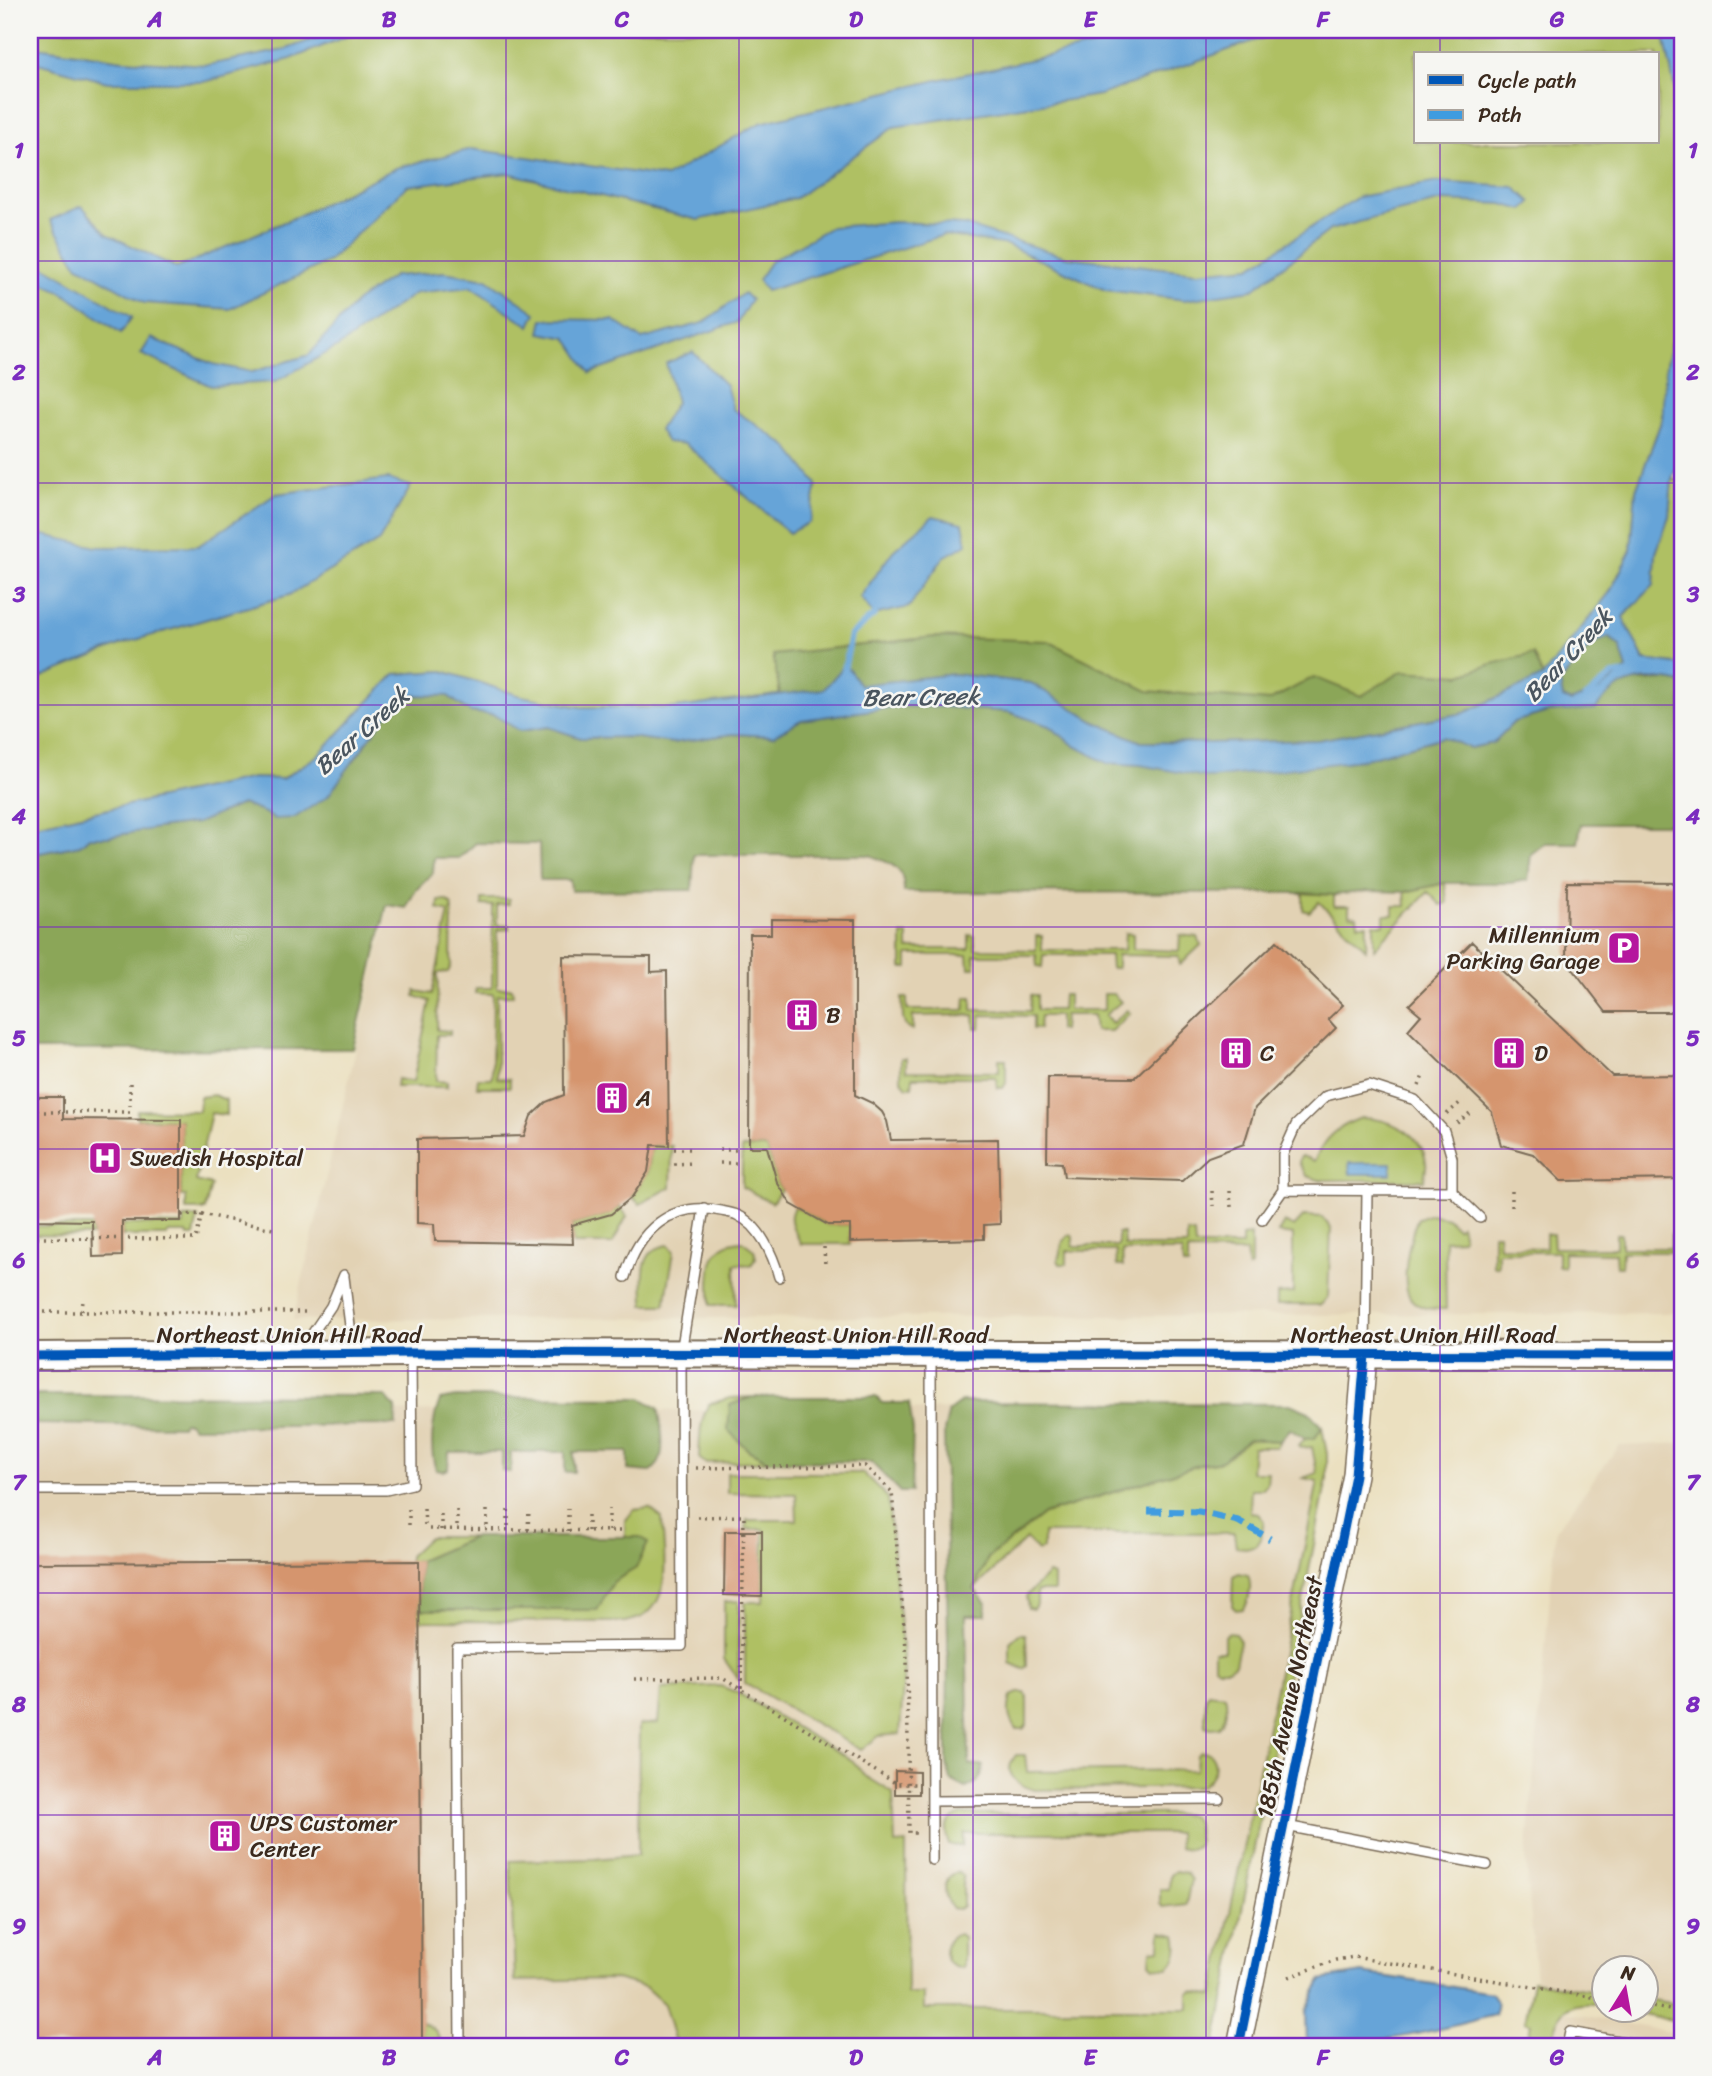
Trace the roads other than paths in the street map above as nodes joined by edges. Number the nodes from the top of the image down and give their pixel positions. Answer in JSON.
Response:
{"nodes":[{"id":1,"x":1283,"y":1189,"type":"junction"},
{"id":2,"x":1367,"y":1190,"type":"junction"},
{"id":3,"x":1452,"y":1191,"type":"junction"},
{"id":4,"x":704,"y":1208,"type":"junction"},
{"id":5,"x":1480,"y":1218,"type":"dead end"},
{"id":6,"x":1262,"y":1220,"type":"dead end"},
{"id":7,"x":625,"y":1277,"type":"dead end"},
{"id":8,"x":779,"y":1277,"type":"dead end"},
{"id":9,"x":411,"y":1353,"type":"junction"},
{"id":10,"x":681,"y":1353,"type":"junction"},
{"id":11,"x":354,"y":1354,"type":"junction"},
{"id":12,"x":931,"y":1354,"type":"junction"},
{"id":13,"x":1365,"y":1354,"type":"junction"},
{"id":14,"x":298,"y":1355,"type":"junction"},
{"id":15,"x":1682,"y":1355,"type":"edge"},
{"id":16,"x":30,"y":1356,"type":"edge"},
{"id":17,"x":30,"y":1490,"type":"edge"},
{"id":18,"x":1219,"y":1799,"type":"dead end"},
{"id":19,"x":932,"y":1801,"type":"junction"},
{"id":20,"x":1283,"y":1825,"type":"junction"},
{"id":21,"x":932,"y":1860,"type":"dead end"},
{"id":22,"x":1487,"y":1865,"type":"dead end"},
{"id":23,"x":460,"y":2046,"type":"edge"},
{"id":24,"x":1239,"y":2046,"type":"edge"},
{"id":25,"x":1567,"y":2046,"type":"edge"},
{"id":26,"x":1645,"y":2046,"type":"edge"}],
"edges":[{"from":1,"to":2,"type":"lane"},
{"from":1,"to":3,"type":"lane"},
{"from":1,"to":6,"type":"lane"},
{"from":2,"to":3,"type":"lane"},
{"from":2,"to":13,"type":"lane"},
{"from":3,"to":5,"type":"lane"},
{"from":4,"to":7,"type":"lane"},
{"from":4,"to":8,"type":"lane"},
{"from":4,"to":10,"type":"lane"},
{"from":9,"to":10,"type":"main road","name":"Northeast Union Hill Road"},
{"from":9,"to":11,"type":"main road","name":"Northeast Union Hill Road"},
{"from":9,"to":17,"type":"lane"},
{"from":10,"to":12,"type":"main road","name":"Northeast Union Hill Road"},
{"from":10,"to":23,"type":"lane"},
{"from":11,"to":14,"type":"main road","name":"Northeast Union Hill Road"},
{"from":11,"to":14,"type":"lane"},
{"from":12,"to":13,"type":"main road","name":"Northeast Union Hill Road"},
{"from":12,"to":19,"type":"lane"},
{"from":13,"to":15,"type":"main road","name":"Northeast Union Hill Road"},
{"from":13,"to":20,"type":"street","name":"185th Avenue Northeast"},
{"from":14,"to":16,"type":"main road","name":"Northeast Union Hill Road"},
{"from":18,"to":19,"type":"lane"},
{"from":19,"to":21,"type":"lane"},
{"from":20,"to":22,"type":"lane"},
{"from":20,"to":24,"type":"street","name":"185th Avenue Northeast"},
{"from":25,"to":26,"type":"lane"}]}
